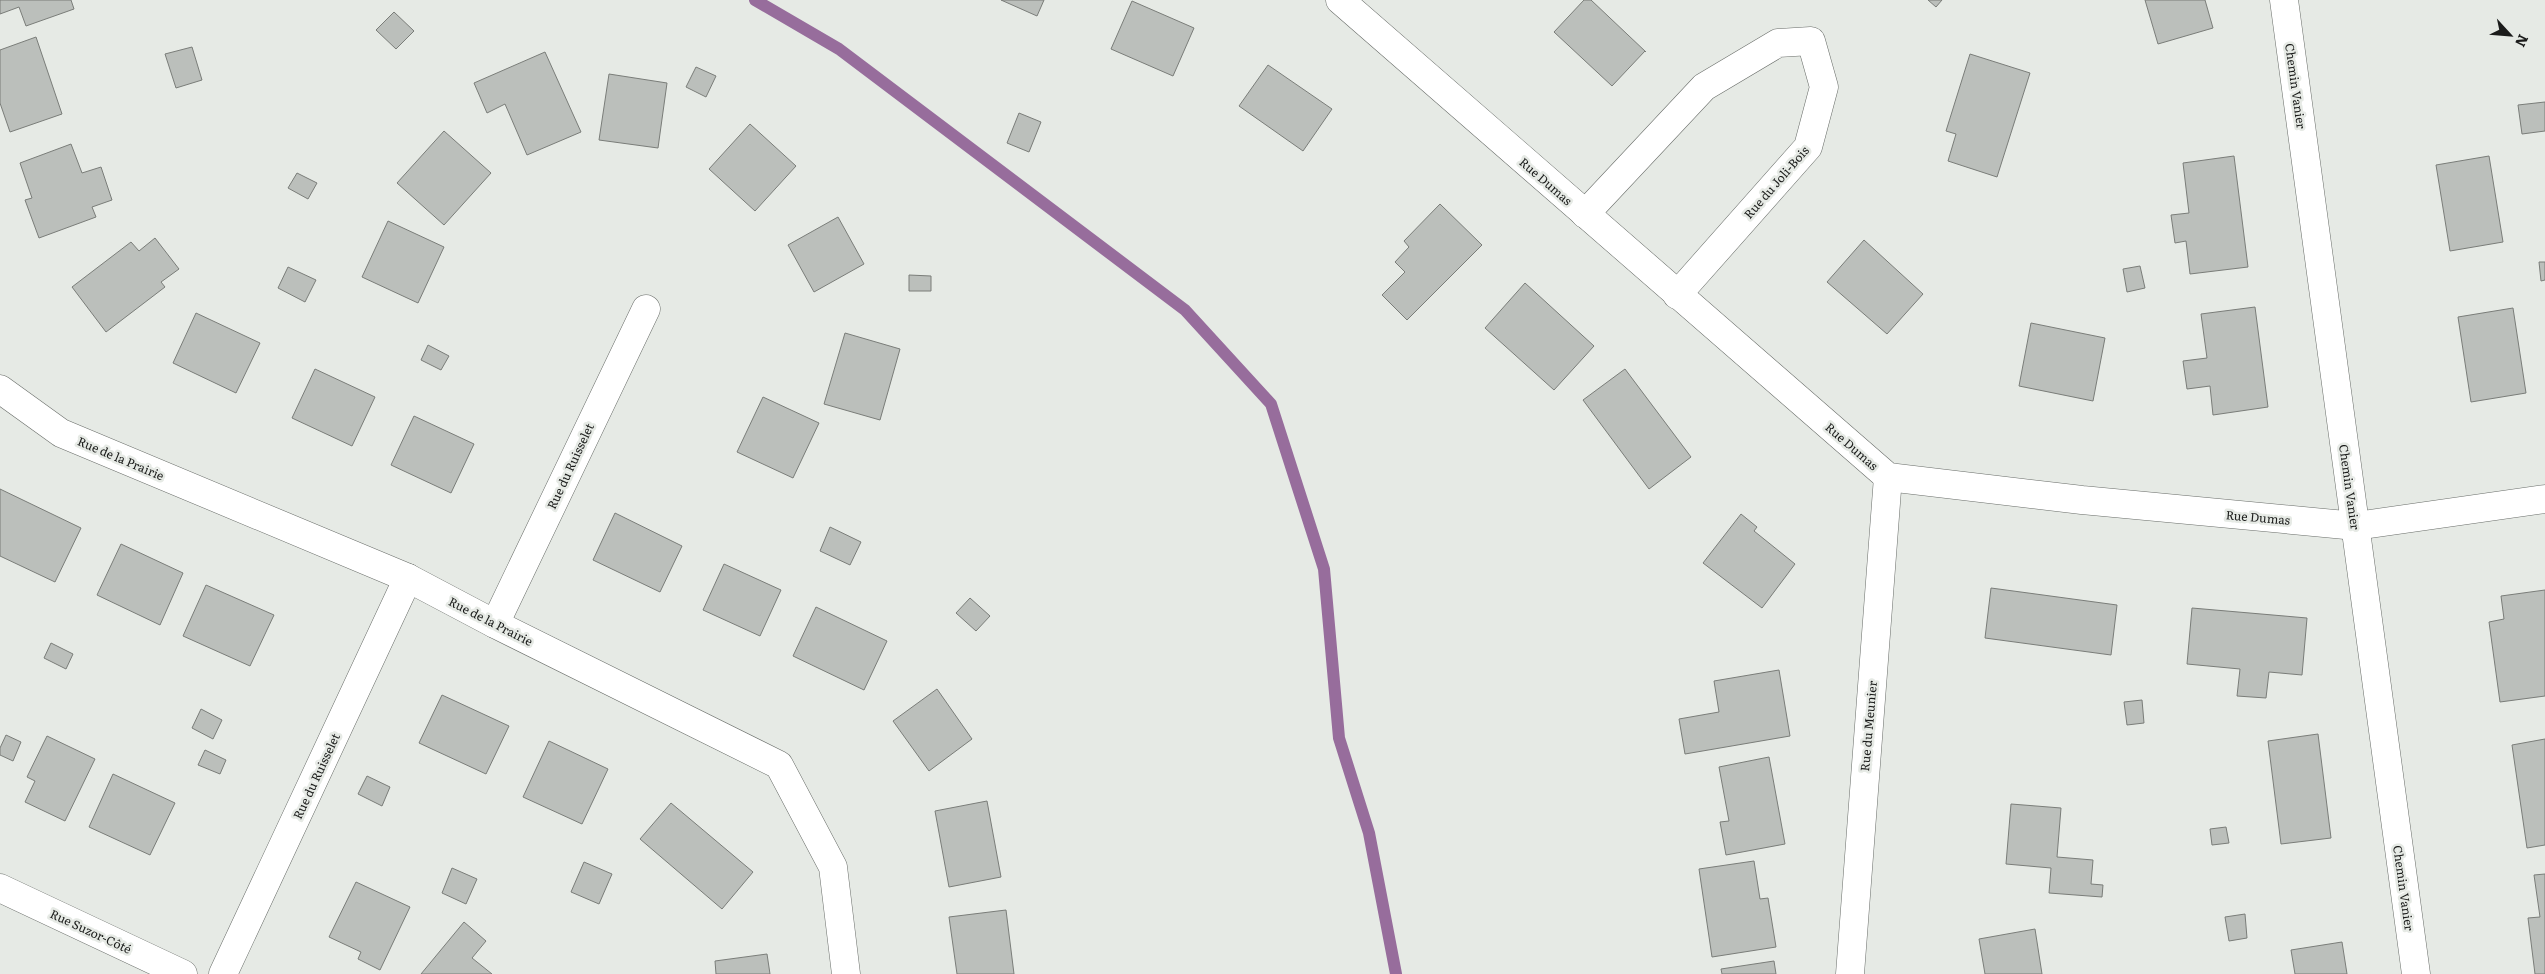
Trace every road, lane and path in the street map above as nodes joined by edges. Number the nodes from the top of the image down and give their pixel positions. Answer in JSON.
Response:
{"nodes":[{"id":1,"x":1340,"y":0,"type":"edge"},
{"id":2,"x":2284,"y":0,"type":"edge"},
{"id":3,"x":1585,"y":214,"type":"junction"},
{"id":4,"x":1677,"y":295,"type":"junction"},
{"id":5,"x":646,"y":308,"type":"dead end"},
{"id":6,"x":0,"y":389,"type":"edge"},
{"id":7,"x":1888,"y":477,"type":"junction"},
{"id":8,"x":2545,"y":499,"type":"edge"},
{"id":9,"x":2356,"y":526,"type":"junction"},
{"id":10,"x":408,"y":578,"type":"junction"},
{"id":11,"x":495,"y":624,"type":"junction"},
{"id":12,"x":0,"y":888,"type":"edge"},
{"id":13,"x":183,"y":974,"type":"edge"},
{"id":14,"x":223,"y":974,"type":"edge"},
{"id":15,"x":846,"y":974,"type":"edge"},
{"id":16,"x":1850,"y":974,"type":"edge"},
{"id":17,"x":2416,"y":974,"type":"edge"}],
"edges":[{"from":1,"to":3,"type":"street","name":"Rue Dumas"},
{"from":2,"to":9,"type":"street","name":"Chemin Vanier"},
{"from":3,"to":4,"type":"street","name":"Rue Dumas"},
{"from":3,"to":4,"type":"street","name":"Rue du Joli-Bois"},
{"from":4,"to":7,"type":"street","name":"Rue Dumas"},
{"from":5,"to":11,"type":"street","name":"Rue du Ruisselet"},
{"from":6,"to":10,"type":"street","name":"Rue de la Prairie"},
{"from":7,"to":9,"type":"street","name":"Rue Dumas"},
{"from":7,"to":16,"type":"street","name":"Rue du Meunier"},
{"from":8,"to":9,"type":"street","name":"Rue Dumas"},
{"from":9,"to":17,"type":"street","name":"Chemin Vanier"},
{"from":10,"to":11,"type":"street","name":"Rue de la Prairie"},
{"from":10,"to":14,"type":"street","name":"Rue du Ruisselet"},
{"from":11,"to":15,"type":"street","name":"Rue de la Prairie"},
{"from":12,"to":13,"type":"street","name":"Rue Suzor-Côté"}]}
